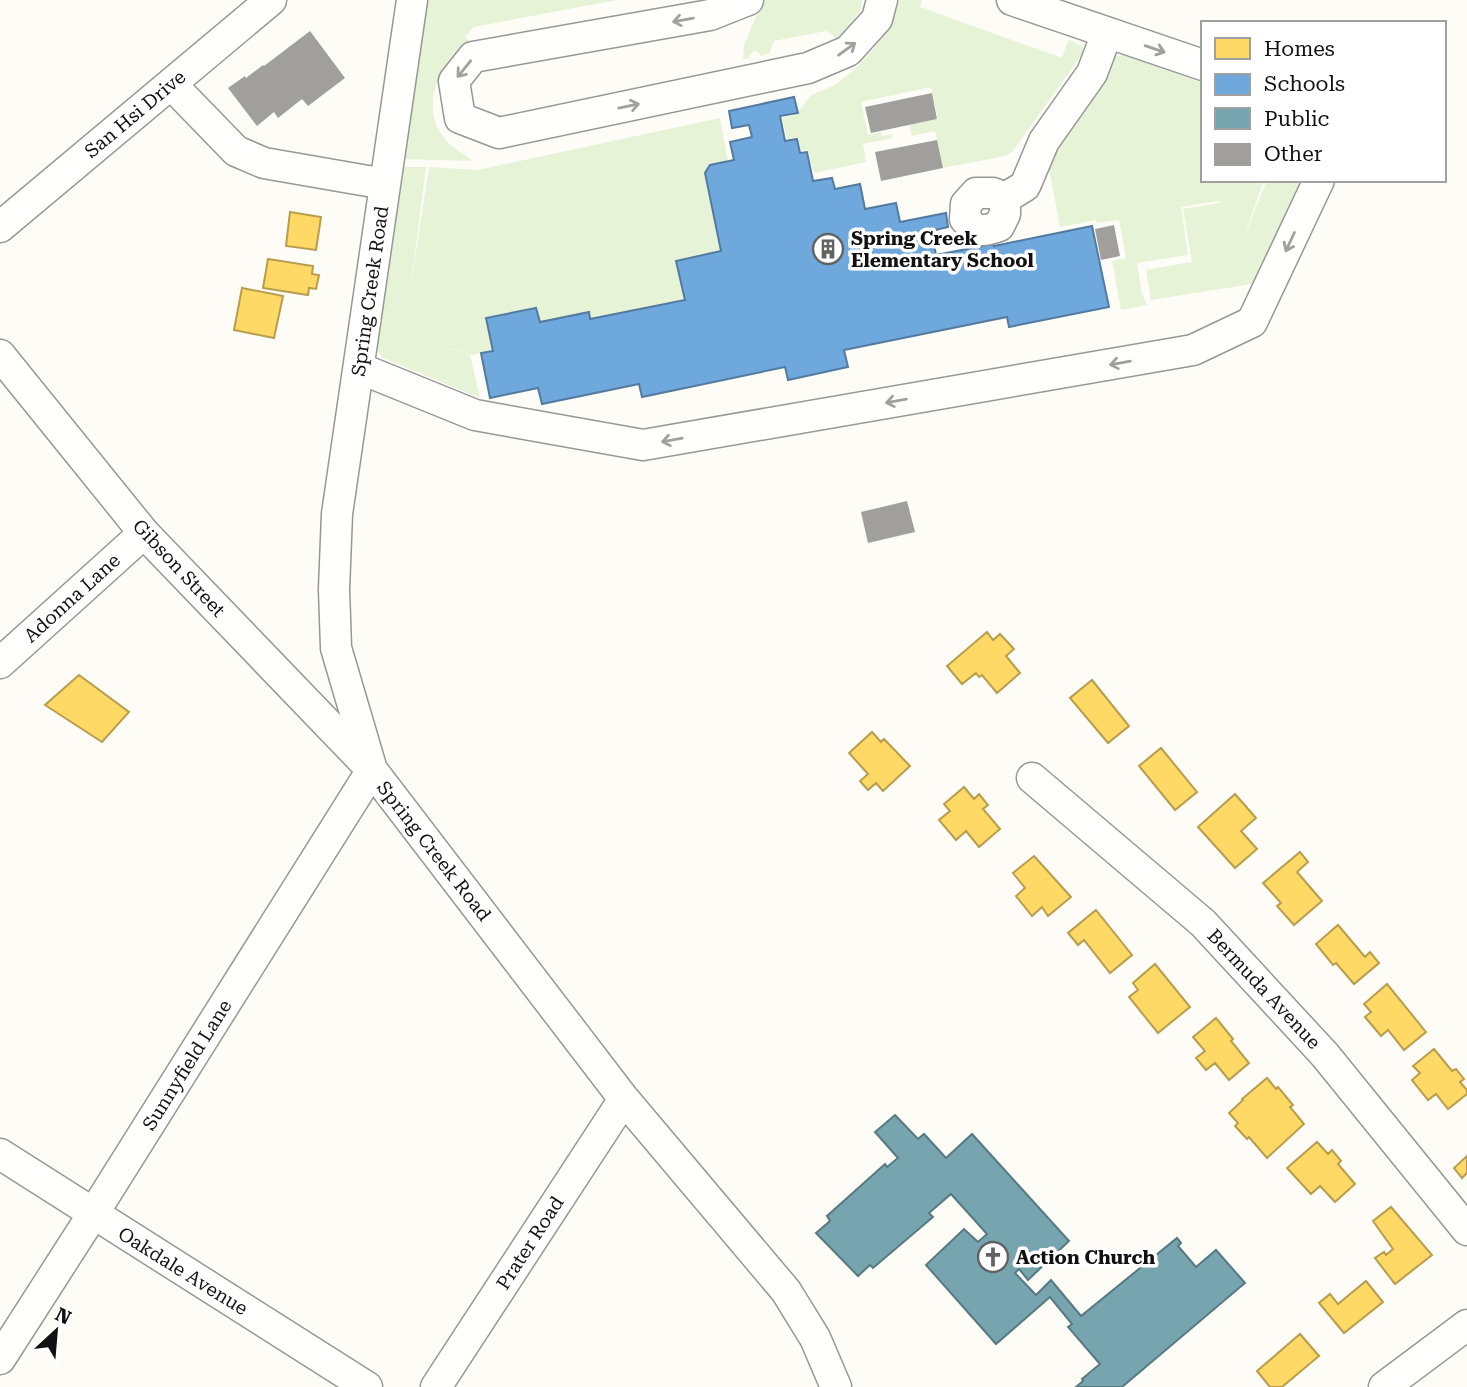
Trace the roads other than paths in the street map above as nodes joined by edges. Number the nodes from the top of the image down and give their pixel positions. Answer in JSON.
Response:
{"nodes":[{"id":1,"x":271,"y":0,"type":"edge"},
{"id":2,"x":412,"y":0,"type":"edge"},
{"id":3,"x":748,"y":0,"type":"edge"},
{"id":4,"x":882,"y":0,"type":"edge"},
{"id":5,"x":1012,"y":0,"type":"edge"},
{"id":6,"x":1107,"y":33,"type":"junction"},
{"id":7,"x":1201,"y":64,"type":"edge"},
{"id":8,"x":171,"y":84,"type":"junction"},
{"id":9,"x":1318,"y":182,"type":"edge"},
{"id":10,"x":385,"y":184,"type":"junction"},
{"id":11,"x":1005,"y":198,"type":"dead end"},
{"id":12,"x":0,"y":227,"type":"edge"},
{"id":13,"x":0,"y":355,"type":"edge"},
{"id":14,"x":359,"y":368,"type":"junction"},
{"id":15,"x":144,"y":533,"type":"junction"},
{"id":16,"x":0,"y":663,"type":"edge"},
{"id":17,"x":372,"y":770,"type":"junction"},
{"id":18,"x":1032,"y":778,"type":"dead end"},
{"id":19,"x":624,"y":1099,"type":"junction"},
{"id":20,"x":0,"y":1154,"type":"edge"},
{"id":21,"x":93,"y":1214,"type":"junction"},
{"id":22,"x":1467,"y":1230,"type":"edge"},
{"id":23,"x":1467,"y":1325,"type":"edge"},
{"id":24,"x":0,"y":1359,"type":"edge"},
{"id":25,"x":366,"y":1387,"type":"edge"},
{"id":26,"x":436,"y":1387,"type":"edge"},
{"id":27,"x":836,"y":1387,"type":"edge"},
{"id":28,"x":1384,"y":1387,"type":"edge"}],
"edges":[{"from":1,"to":8,"type":"street","name":"San Hsi Drive"},
{"from":2,"to":10,"type":"street","name":"Spring Creek Road"},
{"from":3,"to":4,"type":"street","one_way":true},
{"from":5,"to":6,"type":"street"},
{"from":6,"to":7,"type":"street","one_way":true},
{"from":6,"to":11,"type":"street"},
{"from":8,"to":10,"type":"street"},
{"from":8,"to":12,"type":"street","name":"San Hsi Drive"},
{"from":9,"to":14,"type":"street","one_way":true},
{"from":10,"to":14,"type":"street","name":"Spring Creek Road"},
{"from":13,"to":15,"type":"street","name":"Gibson Street"},
{"from":14,"to":17,"type":"street","name":"Spring Creek Road"},
{"from":15,"to":16,"type":"street","name":"Adonna Lane"},
{"from":15,"to":17,"type":"street","name":"Gibson Street"},
{"from":17,"to":19,"type":"street","name":"Spring Creek Road"},
{"from":17,"to":21,"type":"street","name":"Sunnyfield Lane"},
{"from":18,"to":22,"type":"street","name":"Bermuda Avenue"},
{"from":19,"to":26,"type":"street","name":"Prater Road"},
{"from":19,"to":27,"type":"street","name":"Spring Creek Road"},
{"from":20,"to":21,"type":"street","name":"Oakdale Avenue"},
{"from":21,"to":24,"type":"street","name":"Sunnyfield Lane"},
{"from":21,"to":25,"type":"street","name":"Oakdale Avenue"},
{"from":23,"to":28,"type":"street"}]}
